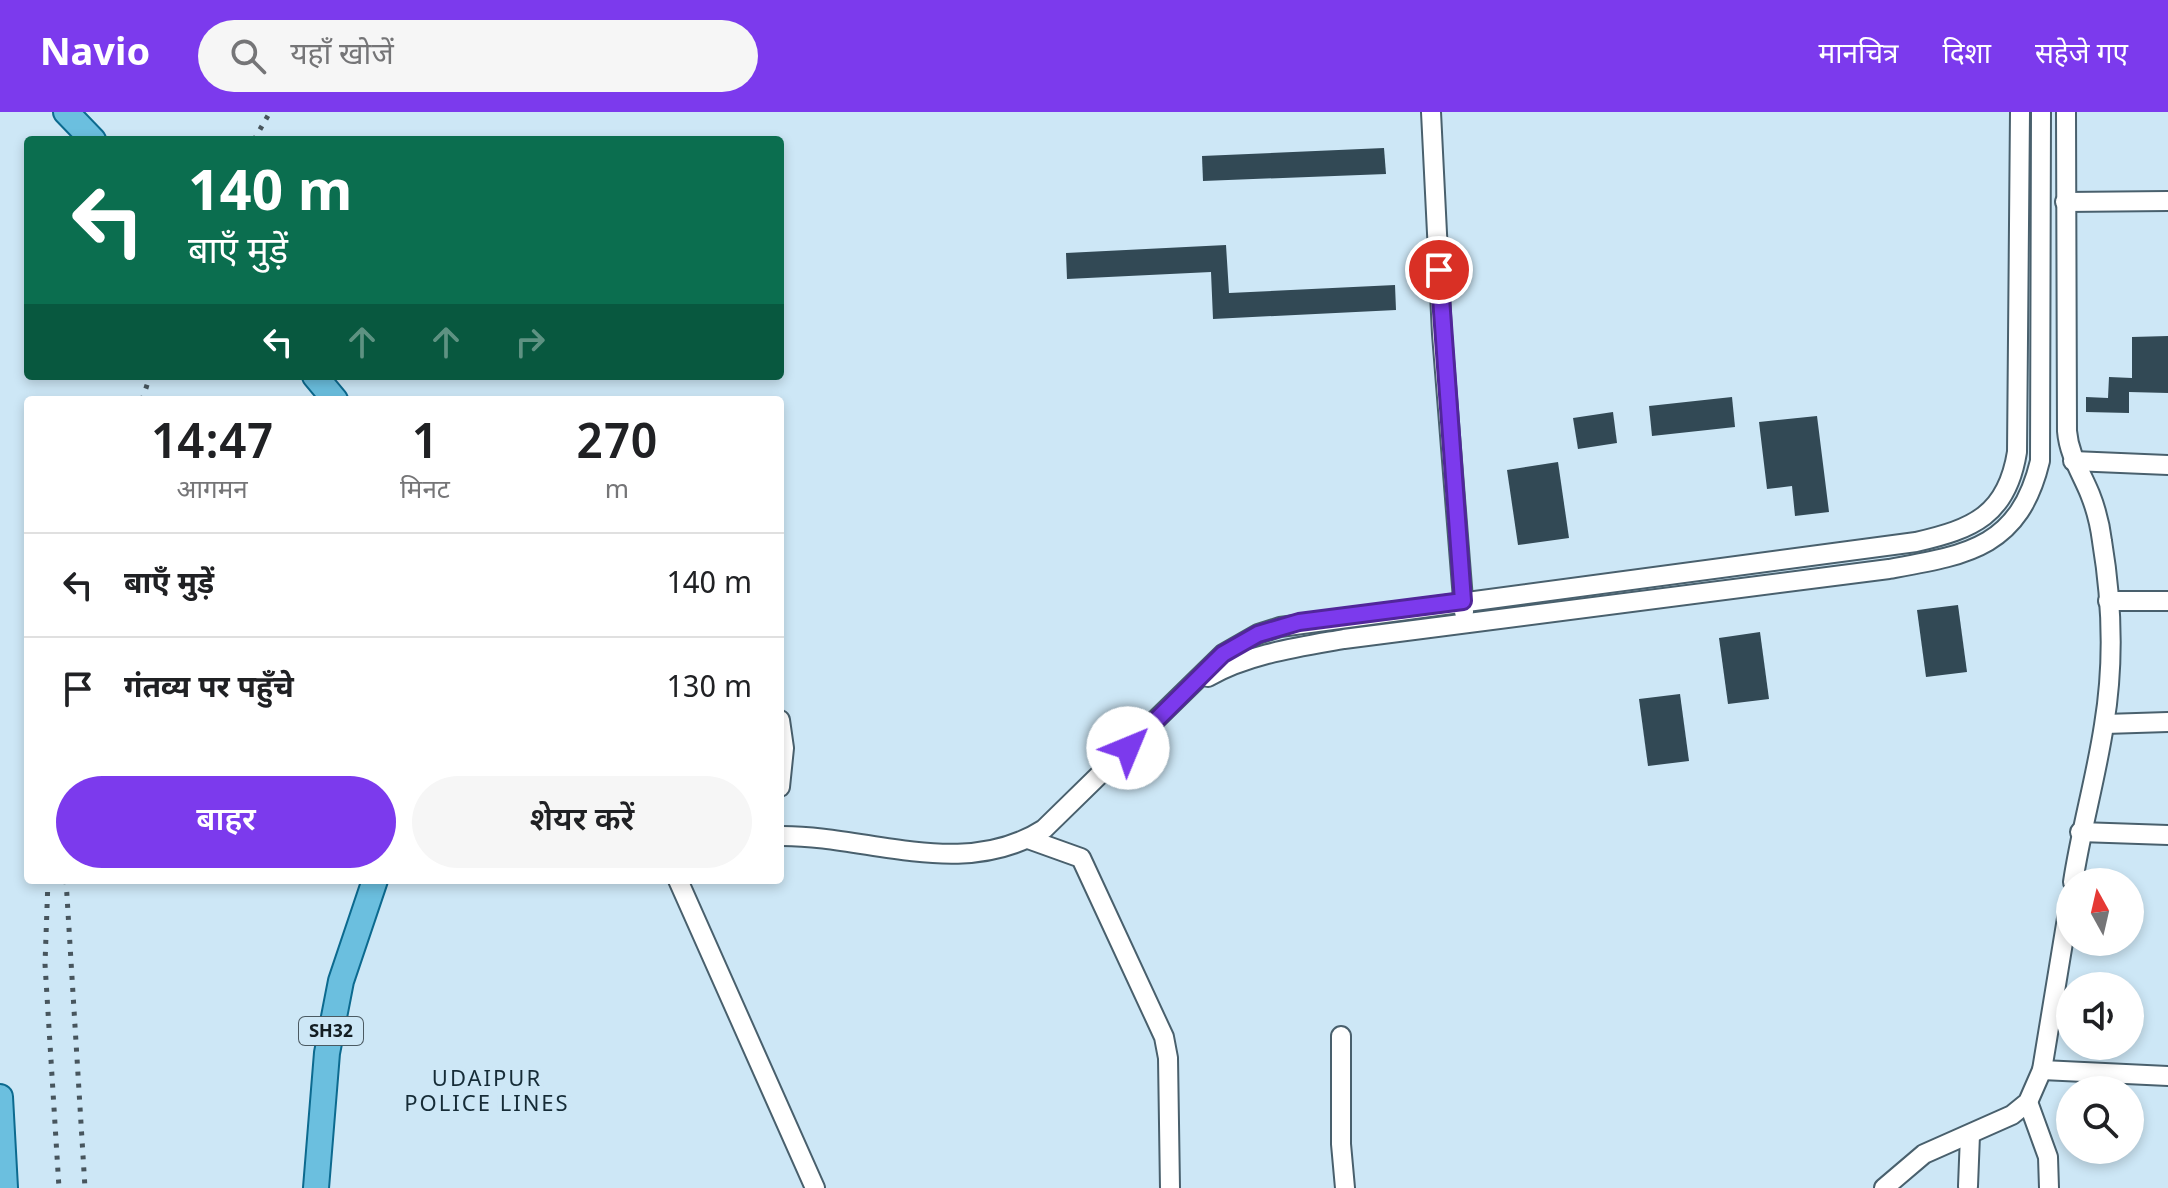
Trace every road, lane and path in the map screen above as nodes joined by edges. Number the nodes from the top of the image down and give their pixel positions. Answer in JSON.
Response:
{"nodes":[{"id":1,"x":66,"y":112,"type":"edge"},
{"id":2,"x":1431,"y":112,"type":"edge"},
{"id":3,"x":2020,"y":112,"type":"edge"},
{"id":4,"x":2041,"y":112,"type":"edge"},
{"id":5,"x":2066,"y":112,"type":"edge"},
{"id":6,"x":89,"y":136,"type":"edge"},
{"id":7,"x":2168,"y":201,"type":"edge"},
{"id":8,"x":2065,"y":202,"type":"junction"},
{"id":9,"x":318,"y":380,"type":"edge"},
{"id":10,"x":332,"y":396,"type":"edge"},
{"id":11,"x":2073,"y":461,"type":"junction"},
{"id":12,"x":2168,"y":465,"type":"edge"},
{"id":13,"x":1463,"y":601,"type":"junction"},
{"id":14,"x":2108,"y":601,"type":"junction"},
{"id":15,"x":2168,"y":601,"type":"edge"},
{"id":16,"x":1465,"y":623,"type":"junction"},
{"id":17,"x":1188,"y":689,"type":"junction"},
{"id":18,"x":2168,"y":722,"type":"edge"},
{"id":19,"x":2105,"y":724,"type":"junction"},
{"id":20,"x":2080,"y":832,"type":"junction"},
{"id":21,"x":2168,"y":835,"type":"edge"},
{"id":22,"x":784,"y":836,"type":"edge"},
{"id":23,"x":1028,"y":839,"type":"junction"},
{"id":24,"x":2075,"y":868,"type":"edge"},
{"id":25,"x":374,"y":884,"type":"edge"},
{"id":26,"x":680,"y":884,"type":"edge"},
{"id":27,"x":2061,"y":956,"type":"edge"},
{"id":28,"x":1341,"y":1036,"type":"dead end"},
{"id":29,"x":2042,"y":1070,"type":"junction"},
{"id":30,"x":2168,"y":1076,"type":"edge"},
{"id":31,"x":0,"y":1097,"type":"edge"},
{"id":32,"x":2028,"y":1102,"type":"junction"},
{"id":33,"x":1970,"y":1135,"type":"junction"},
{"id":34,"x":1968,"y":1186,"type":"edge"},
{"id":35,"x":5,"y":1188,"type":"edge"},
{"id":36,"x":316,"y":1188,"type":"edge"},
{"id":37,"x":815,"y":1188,"type":"edge"},
{"id":38,"x":1170,"y":1188,"type":"edge"},
{"id":39,"x":1345,"y":1188,"type":"edge"},
{"id":40,"x":1884,"y":1188,"type":"edge"},
{"id":41,"x":2049,"y":1188,"type":"edge"}],
"edges":[{"from":1,"to":6,"type":"main road"},
{"from":2,"to":13,"type":"street"},
{"from":3,"to":13,"type":"street"},
{"from":4,"to":16,"type":"street"},
{"from":5,"to":8,"type":"street"},
{"from":7,"to":8,"type":"street"},
{"from":8,"to":11,"type":"street"},
{"from":9,"to":10,"type":"main road"},
{"from":11,"to":12,"type":"street"},
{"from":11,"to":14,"type":"street"},
{"from":13,"to":16,"type":"street"},
{"from":13,"to":17,"type":"street"},
{"from":14,"to":15,"type":"street"},
{"from":14,"to":19,"type":"street"},
{"from":16,"to":17,"type":"street"},
{"from":17,"to":23,"type":"street"},
{"from":18,"to":19,"type":"street"},
{"from":19,"to":20,"type":"street"},
{"from":20,"to":21,"type":"street"},
{"from":20,"to":24,"type":"street"},
{"from":22,"to":23,"type":"street"},
{"from":23,"to":38,"type":"street"},
{"from":25,"to":36,"type":"main road","number":"SH32"},
{"from":26,"to":37,"type":"street"},
{"from":27,"to":29,"type":"street"},
{"from":28,"to":39,"type":"street"},
{"from":29,"to":30,"type":"street"},
{"from":29,"to":32,"type":"street"},
{"from":31,"to":35,"type":"main road"},
{"from":32,"to":33,"type":"street"},
{"from":32,"to":41,"type":"street"},
{"from":33,"to":34,"type":"street"},
{"from":33,"to":40,"type":"street"}]}
